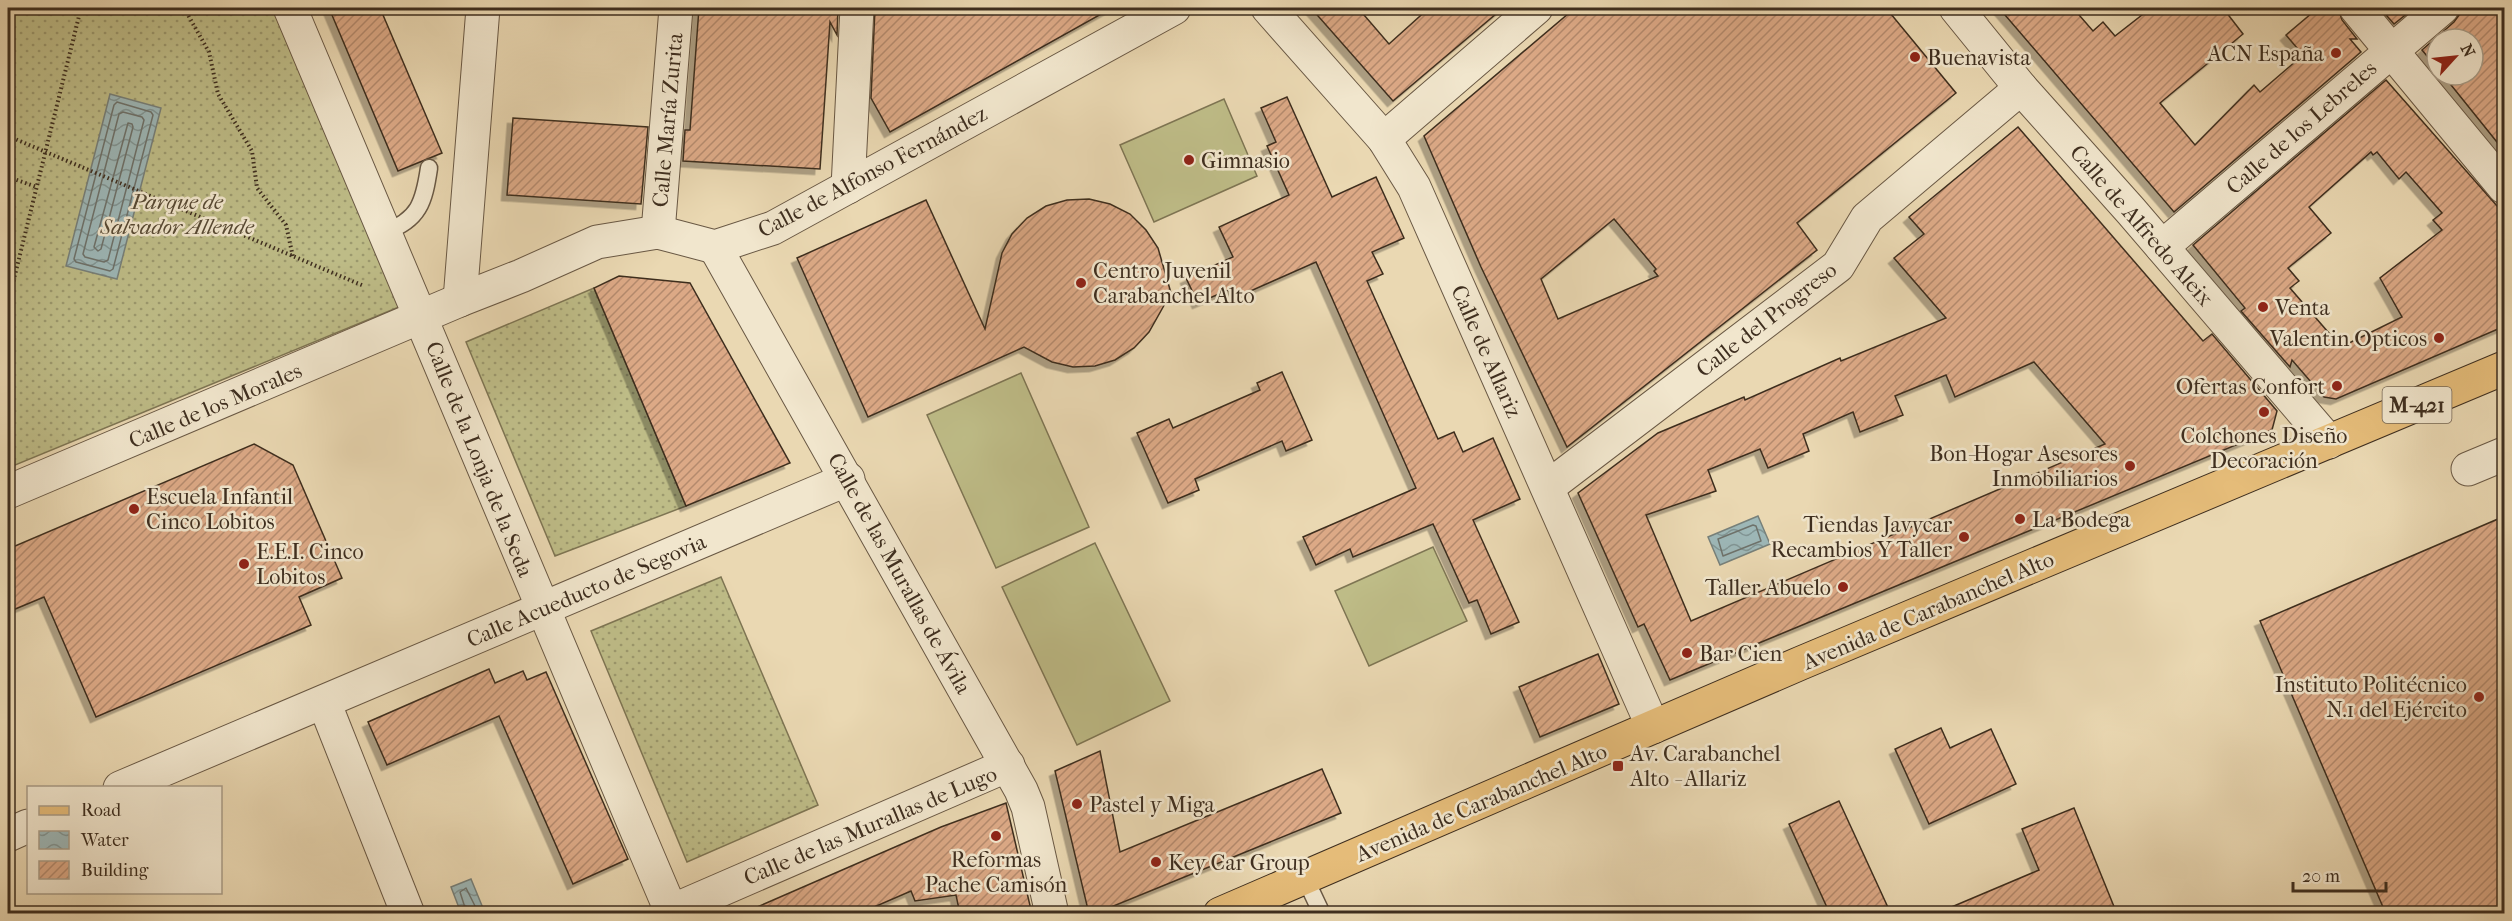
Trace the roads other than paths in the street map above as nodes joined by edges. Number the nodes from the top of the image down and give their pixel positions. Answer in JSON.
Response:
{"nodes":[{"id":1,"x":290,"y":8,"type":"edge"},
{"id":2,"x":483,"y":8,"type":"edge"},
{"id":3,"x":676,"y":8,"type":"edge"},
{"id":4,"x":857,"y":8,"type":"edge"},
{"id":5,"x":1174,"y":8,"type":"edge"},
{"id":6,"x":1268,"y":8,"type":"edge"},
{"id":7,"x":1536,"y":8,"type":"edge"},
{"id":8,"x":1956,"y":8,"type":"edge"},
{"id":9,"x":2356,"y":8,"type":"edge"},
{"id":10,"x":2442,"y":8,"type":"edge"},
{"id":11,"x":2391,"y":50,"type":"junction"},
{"id":12,"x":2021,"y":88,"type":"junction"},
{"id":13,"x":1384,"y":139,"type":"junction"},
{"id":14,"x":429,"y":168,"type":"dead end"},
{"id":15,"x":848,"y":187,"type":"junction"},
{"id":16,"x":2505,"y":187,"type":"edge"},
{"id":17,"x":385,"y":232,"type":"junction"},
{"id":18,"x":658,"y":232,"type":"junction"},
{"id":19,"x":715,"y":247,"type":"junction"},
{"id":20,"x":2162,"y":247,"type":"junction"},
{"id":21,"x":460,"y":300,"type":"junction"},
{"id":22,"x":422,"y":318,"type":"junction"},
{"id":23,"x":2505,"y":368,"type":"edge"},
{"id":24,"x":2329,"y":442,"type":"junction"},
{"id":25,"x":2505,"y":454,"type":"edge"},
{"id":26,"x":2468,"y":470,"type":"dead end"},
{"id":27,"x":848,"y":479,"type":"junction"},
{"id":28,"x":1548,"y":487,"type":"junction"},
{"id":29,"x":8,"y":492,"type":"edge"},
{"id":30,"x":541,"y":608,"type":"junction"},
{"id":31,"x":324,"y":702,"type":"junction"},
{"id":32,"x":1653,"y":727,"type":"junction"},
{"id":33,"x":1008,"y":765,"type":"junction"},
{"id":34,"x":125,"y":786,"type":"edge"},
{"id":35,"x":27,"y":826,"type":"edge"},
{"id":36,"x":8,"y":835,"type":"edge"},
{"id":37,"x":1305,"y":878,"type":"junction"},
{"id":38,"x":668,"y":912,"type":"edge"},
{"id":39,"x":408,"y":914,"type":"edge"},
{"id":40,"x":1052,"y":914,"type":"edge"},
{"id":41,"x":1220,"y":914,"type":"edge"},
{"id":42,"x":1322,"y":914,"type":"edge"}],
"edges":[{"from":1,"to":17,"type":"street","name":"Calle de la Lonja de la Seda"},
{"from":2,"to":21,"type":"street"},
{"from":3,"to":18,"type":"street","name":"Calle María Zurita"},
{"from":4,"to":15,"type":"street"},
{"from":5,"to":15,"type":"street","name":"Calle de Alfonso Fernández"},
{"from":6,"to":13,"type":"street","name":"Calle de Allariz"},
{"from":7,"to":13,"type":"street"},
{"from":8,"to":12,"type":"street","name":"Calle de Alfredo Aleix"},
{"from":9,"to":11,"type":"street"},
{"from":10,"to":11,"type":"street","name":"Calle de los Lebreles"},
{"from":11,"to":16,"type":"street"},
{"from":11,"to":20,"type":"street","name":"Calle de los Lebreles"},
{"from":12,"to":20,"type":"street","name":"Calle de Alfredo Aleix"},
{"from":12,"to":28,"type":"street","name":"Calle del Progreso"},
{"from":13,"to":28,"type":"street","name":"Calle de Allariz"},
{"from":14,"to":17,"type":"lane"},
{"from":15,"to":19,"type":"street","name":"Calle de Alfonso Fernández"},
{"from":17,"to":22,"type":"street","name":"Calle de la Lonja de la Seda"},
{"from":18,"to":19,"type":"street"},
{"from":18,"to":21,"type":"street"},
{"from":19,"to":27,"type":"street","name":"Calle de las Murallas de Ávila"},
{"from":20,"to":24,"type":"street","name":"Calle de Alfredo Aleix"},
{"from":21,"to":22,"type":"street"},
{"from":22,"to":29,"type":"street","name":"Calle de los Morales"},
{"from":22,"to":30,"type":"street","name":"Calle de la Lonja de la Seda"},
{"from":23,"to":24,"type":"main road","name":"Avenida de Carabanchel Alto","number":"M-421"},
{"from":24,"to":32,"type":"main road","name":"Avenida de Carabanchel Alto","number":"M-421"},
{"from":25,"to":26,"type":"street"},
{"from":27,"to":30,"type":"street","name":"Calle Acueducto de Segovia"},
{"from":27,"to":33,"type":"street","name":"Calle de las Murallas de Ávila"},
{"from":28,"to":32,"type":"street","name":"Calle de Allariz"},
{"from":30,"to":31,"type":"street","name":"Calle Acueducto de Segovia"},
{"from":30,"to":38,"type":"street","name":"Calle de la Lonja de la Seda"},
{"from":31,"to":34,"type":"street","name":"Calle Acueducto de Segovia"},
{"from":31,"to":39,"type":"street"},
{"from":32,"to":37,"type":"main road","name":"Avenida de Carabanchel Alto","number":"M-421"},
{"from":33,"to":38,"type":"street","name":"Calle de las Murallas de Lugo"},
{"from":33,"to":40,"type":"street","name":"Calle de las Murallas de Ávila"},
{"from":35,"to":36,"type":"street"},
{"from":37,"to":41,"type":"main road","name":"Avenida de Carabanchel Alto","number":"M-421"},
{"from":37,"to":42,"type":"lane"}]}
